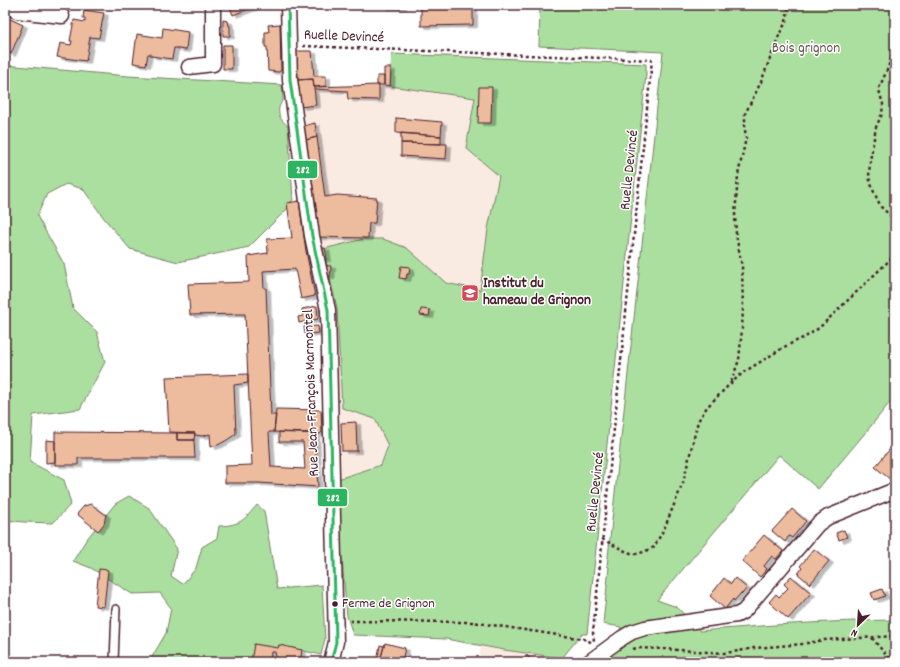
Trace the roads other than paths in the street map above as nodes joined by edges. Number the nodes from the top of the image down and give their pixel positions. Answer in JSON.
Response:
{"nodes":[{"id":1,"x":9,"y":5,"type":"edge"},
{"id":2,"x":213,"y":5,"type":"edge"},
{"id":3,"x":288,"y":5,"type":"edge"},
{"id":4,"x":62,"y":16,"type":"dead end"},
{"id":5,"x":189,"y":67,"type":"dead end"},
{"id":6,"x":895,"y":490,"type":"edge"},
{"id":7,"x":116,"y":609,"type":"dead end"},
{"id":8,"x":114,"y":662,"type":"edge"},
{"id":9,"x":331,"y":662,"type":"edge"},
{"id":10,"x":589,"y":662,"type":"edge"}],
"edges":[{"from":1,"to":4,"type":"street"},
{"from":2,"to":5,"type":"street"},
{"from":3,"to":9,"type":"street","name":"Rue Jean-François Marmontel"},
{"from":6,"to":10,"type":"street"},
{"from":7,"to":8,"type":"lane"}]}
